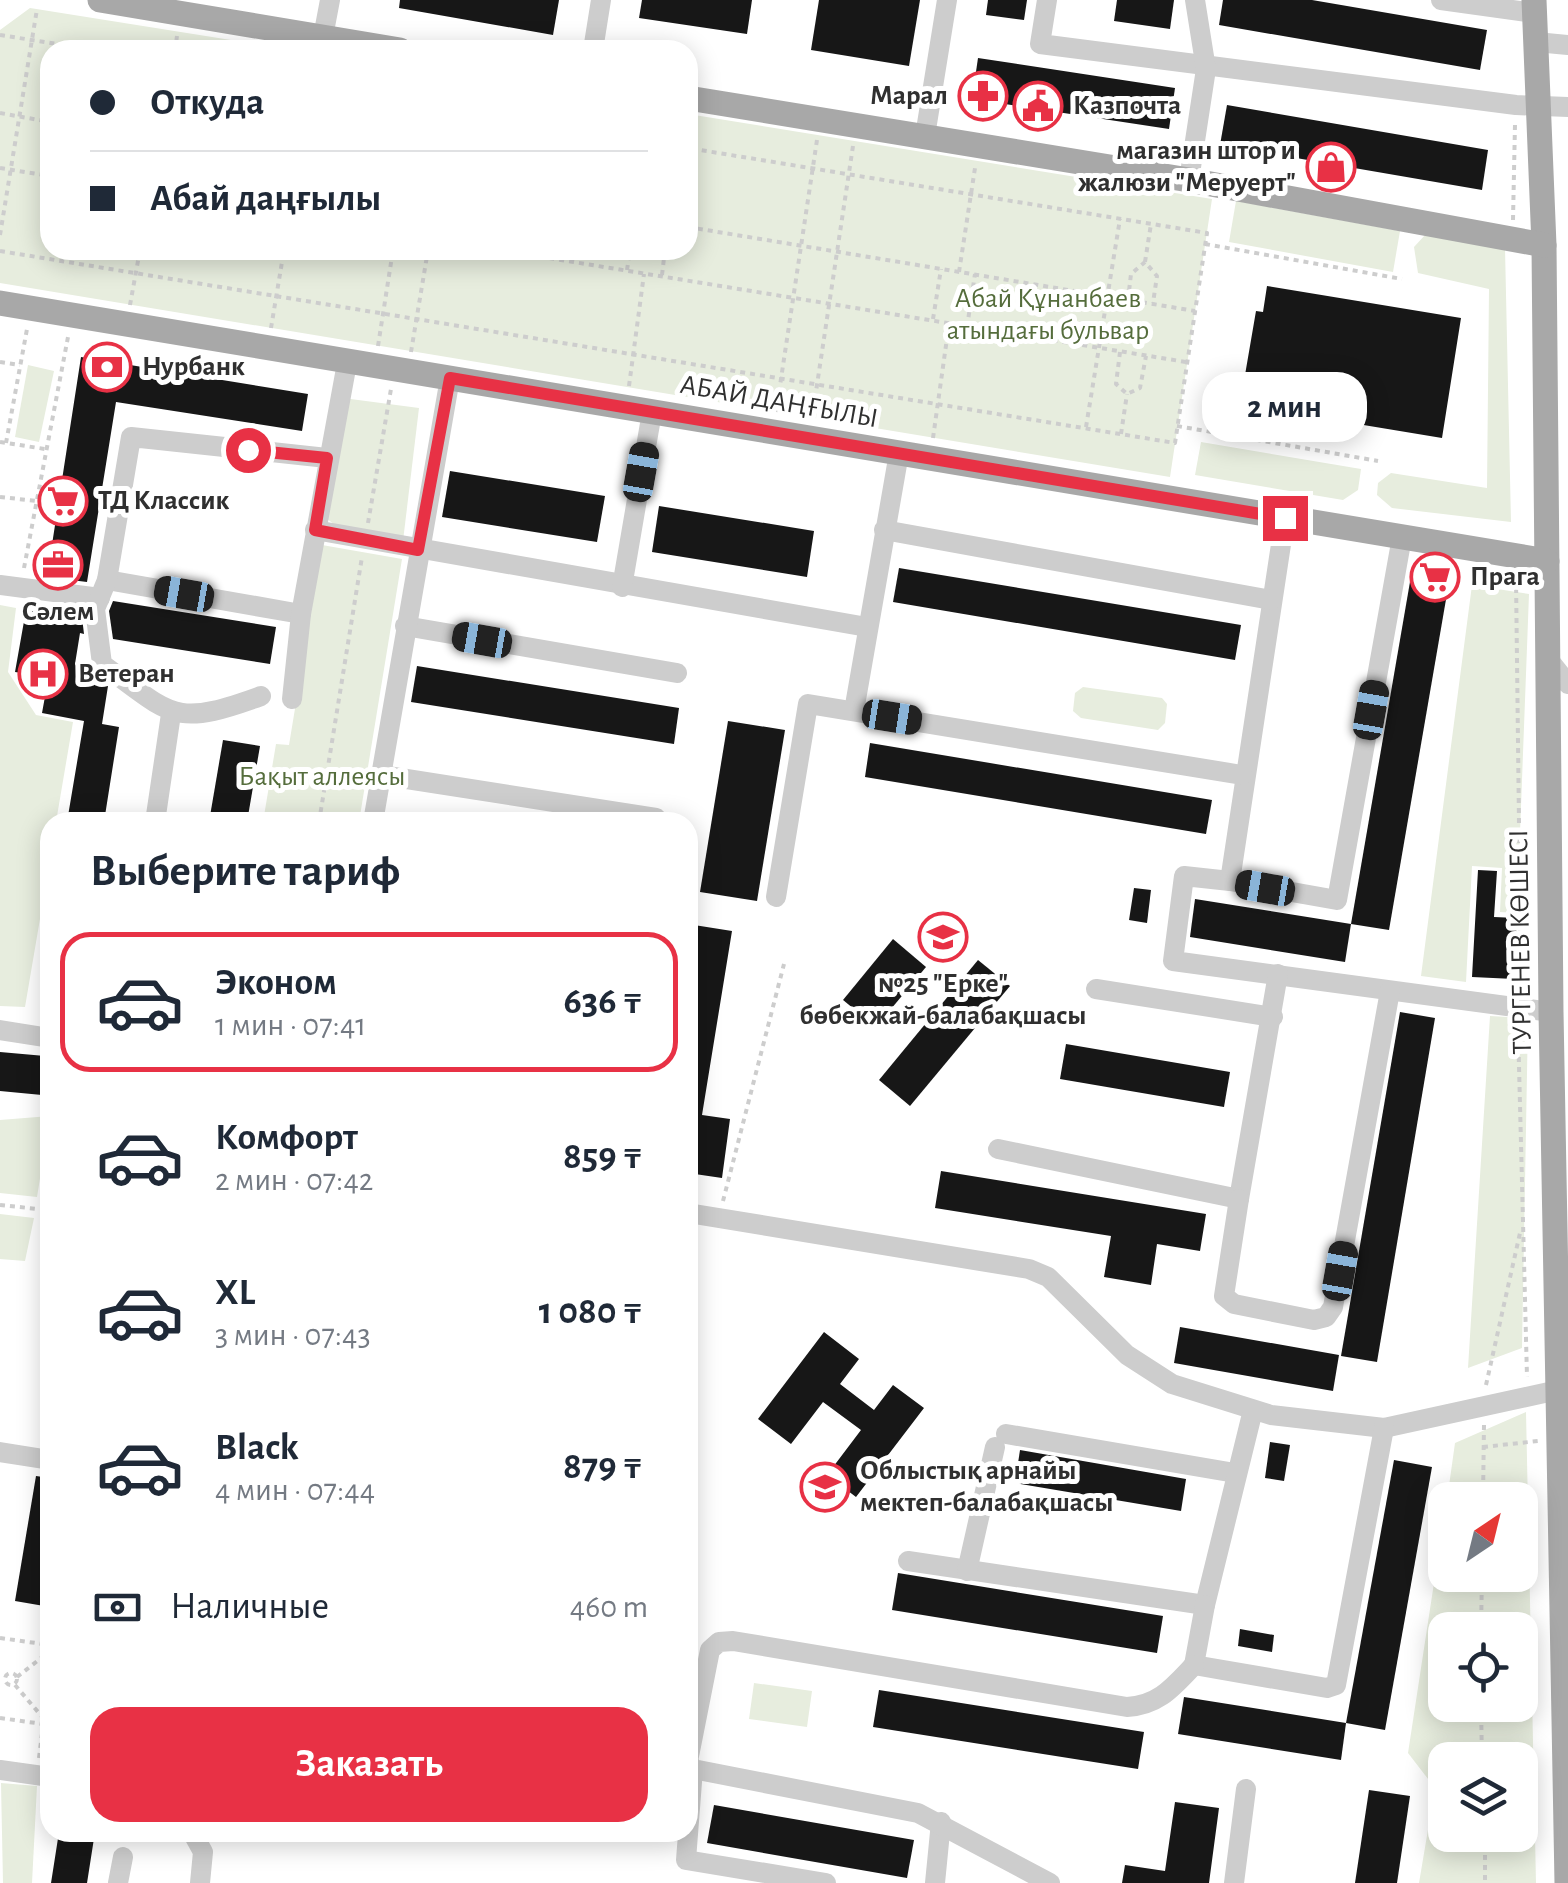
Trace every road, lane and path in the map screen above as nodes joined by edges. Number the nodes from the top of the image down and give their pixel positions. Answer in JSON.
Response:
{"nodes":[{"id":1,"x":100,"y":0,"type":"edge"},
{"id":2,"x":330,"y":0,"type":"edge"},
{"id":3,"x":600,"y":0,"type":"edge"},
{"id":4,"x":947,"y":0,"type":"edge"},
{"id":5,"x":1046,"y":0,"type":"edge"},
{"id":6,"x":1195,"y":0,"type":"edge"},
{"id":7,"x":1440,"y":0,"type":"edge"},
{"id":8,"x":1534,"y":6,"type":"edge"},
{"id":9,"x":37,"y":9,"type":"dead end"},
{"id":10,"x":178,"y":32,"type":"dead end"},
{"id":11,"x":0,"y":34,"type":"edge"},
{"id":12,"x":323,"y":37,"type":"junction"},
{"id":13,"x":32,"y":40,"type":"junction"},
{"id":14,"x":176,"y":40,"type":"edge"},
{"id":15,"x":341,"y":40,"type":"edge"},
{"id":16,"x":594,"y":40,"type":"edge"},
{"id":17,"x":40,"y":41,"type":"edge"},
{"id":18,"x":1536,"y":42,"type":"junction"},
{"id":19,"x":1568,"y":45,"type":"edge"},
{"id":20,"x":1206,"y":69,"type":"junction"},
{"id":21,"x":698,"y":100,"type":"edge"},
{"id":22,"x":1528,"y":106,"type":"junction"},
{"id":23,"x":1568,"y":106,"type":"edge"},
{"id":24,"x":0,"y":113,"type":"edge"},
{"id":25,"x":19,"y":116,"type":"junction"},
{"id":26,"x":40,"y":120,"type":"edge"},
{"id":27,"x":818,"y":136,"type":"dead end"},
{"id":28,"x":925,"y":136,"type":"junction"},
{"id":29,"x":854,"y":142,"type":"dead end"},
{"id":30,"x":698,"y":150,"type":"edge"},
{"id":31,"x":976,"y":161,"type":"dead end"},
{"id":32,"x":0,"y":168,"type":"edge"},
{"id":33,"x":812,"y":168,"type":"junction"},
{"id":34,"x":10,"y":170,"type":"junction"},
{"id":35,"x":40,"y":174,"type":"edge"},
{"id":36,"x":849,"y":174,"type":"junction"},
{"id":37,"x":1189,"y":180,"type":"junction"},
{"id":38,"x":971,"y":194,"type":"junction"},
{"id":39,"x":1120,"y":219,"type":"junction"},
{"id":40,"x":1151,"y":224,"type":"junction"},
{"id":41,"x":698,"y":229,"type":"edge"},
{"id":42,"x":0,"y":235,"type":"edge"},
{"id":43,"x":1512,"y":240,"type":"junction"},
{"id":44,"x":1205,"y":244,"type":"junction"},
{"id":45,"x":1544,"y":245,"type":"junction"},
{"id":46,"x":801,"y":246,"type":"junction"},
{"id":47,"x":0,"y":251,"type":"edge"},
{"id":48,"x":837,"y":252,"type":"junction"},
{"id":49,"x":40,"y":257,"type":"edge"},
{"id":50,"x":56,"y":260,"type":"edge"},
{"id":51,"x":138,"y":260,"type":"edge"},
{"id":52,"x":282,"y":260,"type":"edge"},
{"id":53,"x":391,"y":260,"type":"edge"},
{"id":54,"x":426,"y":260,"type":"edge"},
{"id":55,"x":560,"y":260,"type":"edge"},
{"id":56,"x":629,"y":260,"type":"edge"},
{"id":57,"x":664,"y":260,"type":"edge"},
{"id":58,"x":1145,"y":262,"type":"junction"},
{"id":59,"x":940,"y":269,"type":"junction"},
{"id":60,"x":627,"y":271,"type":"junction"},
{"id":61,"x":959,"y":272,"type":"junction"},
{"id":62,"x":136,"y":273,"type":"junction"},
{"id":63,"x":644,"y":274,"type":"junction"},
{"id":64,"x":975,"y":274,"type":"junction"},
{"id":65,"x":662,"y":276,"type":"junction"},
{"id":66,"x":1402,"y":279,"type":"dead end"},
{"id":67,"x":276,"y":296,"type":"junction"},
{"id":68,"x":1107,"y":296,"type":"junction"},
{"id":69,"x":793,"y":298,"type":"junction"},
{"id":70,"x":1128,"y":300,"type":"junction"},
{"id":71,"x":0,"y":303,"type":"edge"},
{"id":72,"x":829,"y":304,"type":"junction"},
{"id":73,"x":1153,"y":304,"type":"junction"},
{"id":74,"x":130,"y":305,"type":"dead end"},
{"id":75,"x":1195,"y":311,"type":"junction"},
{"id":76,"x":383,"y":314,"type":"junction"},
{"id":77,"x":417,"y":319,"type":"junction"},
{"id":78,"x":933,"y":321,"type":"junction"},
{"id":79,"x":949,"y":323,"type":"junction"},
{"id":80,"x":968,"y":327,"type":"junction"},
{"id":81,"x":271,"y":328,"type":"dead end"},
{"id":82,"x":27,"y":329,"type":"dead end"},
{"id":83,"x":68,"y":337,"type":"dead end"},
{"id":84,"x":378,"y":346,"type":"dead end"},
{"id":85,"x":1099,"y":348,"type":"junction"},
{"id":86,"x":412,"y":352,"type":"dead end"},
{"id":87,"x":1120,"y":352,"type":"junction"},
{"id":88,"x":633,"y":355,"type":"junction"},
{"id":89,"x":1146,"y":356,"type":"junction"},
{"id":90,"x":0,"y":362,"type":"edge"},
{"id":91,"x":1187,"y":362,"type":"junction"},
{"id":92,"x":347,"y":363,"type":"junction"},
{"id":93,"x":20,"y":366,"type":"junction"},
{"id":94,"x":450,"y":378,"type":"junction"},
{"id":95,"x":781,"y":379,"type":"junction"},
{"id":96,"x":817,"y":385,"type":"junction"},
{"id":97,"x":629,"y":386,"type":"dead end"},
{"id":98,"x":391,"y":389,"type":"dead end"},
{"id":99,"x":1127,"y":394,"type":"junction"},
{"id":100,"x":937,"y":404,"type":"junction"},
{"id":101,"x":652,"y":412,"type":"junction"},
{"id":102,"x":776,"y":412,"type":"dead end"},
{"id":103,"x":812,"y":418,"type":"dead end"},
{"id":104,"x":1177,"y":426,"type":"junction"},
{"id":105,"x":1086,"y":429,"type":"junction"},
{"id":106,"x":1121,"y":434,"type":"junction"},
{"id":107,"x":932,"y":438,"type":"dead end"},
{"id":108,"x":3,"y":442,"type":"edge"},
{"id":109,"x":47,"y":449,"type":"junction"},
{"id":110,"x":899,"y":453,"type":"junction"},
{"id":111,"x":327,"y":458,"type":"junction"},
{"id":112,"x":1378,"y":461,"type":"dead end"},
{"id":113,"x":0,"y":498,"type":"edge"},
{"id":114,"x":37,"y":501,"type":"junction"},
{"id":115,"x":1285,"y":518,"type":"junction"},
{"id":116,"x":315,"y":530,"type":"junction"},
{"id":117,"x":884,"y":530,"type":"junction"},
{"id":118,"x":1402,"y":537,"type":"junction"},
{"id":119,"x":365,"y":540,"type":"junction"},
{"id":120,"x":418,"y":550,"type":"junction"},
{"id":121,"x":1547,"y":561,"type":"junction"},
{"id":122,"x":10,"y":586,"type":"edge"},
{"id":123,"x":622,"y":587,"type":"junction"},
{"id":124,"x":103,"y":589,"type":"junction"},
{"id":125,"x":1271,"y":600,"type":"junction"},
{"id":126,"x":300,"y":614,"type":"junction"},
{"id":127,"x":404,"y":626,"type":"junction"},
{"id":128,"x":867,"y":627,"type":"junction"},
{"id":129,"x":1548,"y":659,"type":"junction"},
{"id":130,"x":677,"y":673,"type":"dead end"},
{"id":131,"x":1568,"y":684,"type":"edge"},
{"id":132,"x":261,"y":696,"type":"dead end"},
{"id":133,"x":292,"y":699,"type":"dead end"},
{"id":134,"x":854,"y":711,"type":"junction"},
{"id":135,"x":171,"y":714,"type":"junction"},
{"id":136,"x":381,"y":775,"type":"junction"},
{"id":137,"x":1242,"y":775,"type":"junction"},
{"id":138,"x":156,"y":812,"type":"edge"},
{"id":139,"x":321,"y":812,"type":"edge"},
{"id":140,"x":375,"y":812,"type":"edge"},
{"id":141,"x":618,"y":812,"type":"edge"},
{"id":142,"x":1559,"y":872,"type":"edge"},
{"id":143,"x":1230,"y":881,"type":"junction"},
{"id":144,"x":776,"y":897,"type":"dead end"},
{"id":145,"x":784,"y":964,"type":"dead end"},
{"id":146,"x":1278,"y":974,"type":"junction"},
{"id":147,"x":1559,"y":984,"type":"edge"},
{"id":148,"x":1096,"y":989,"type":"dead end"},
{"id":149,"x":1390,"y":991,"type":"junction"},
{"id":150,"x":1551,"y":1012,"type":"junction"},
{"id":151,"x":1273,"y":1017,"type":"junction"},
{"id":152,"x":0,"y":1030,"type":"edge"},
{"id":153,"x":40,"y":1036,"type":"edge"},
{"id":154,"x":998,"y":1149,"type":"dead end"},
{"id":155,"x":1561,"y":1152,"type":"edge"},
{"id":156,"x":1239,"y":1198,"type":"junction"},
{"id":157,"x":0,"y":1205,"type":"edge"},
{"id":158,"x":38,"y":1209,"type":"dead end"},
{"id":159,"x":698,"y":1214,"type":"edge"},
{"id":160,"x":719,"y":1216,"type":"junction"},
{"id":161,"x":1522,"y":1224,"type":"dead end"},
{"id":162,"x":1562,"y":1378,"type":"edge"},
{"id":163,"x":1484,"y":1407,"type":"junction"},
{"id":164,"x":1253,"y":1410,"type":"junction"},
{"id":165,"x":1384,"y":1428,"type":"junction"},
{"id":166,"x":1559,"y":1440,"type":"junction"},
{"id":167,"x":1483,"y":1446,"type":"junction"},
{"id":168,"x":0,"y":1452,"type":"edge"},
{"id":169,"x":40,"y":1458,"type":"edge"},
{"id":170,"x":1235,"y":1473,"type":"junction"},
{"id":171,"x":1482,"y":1482,"type":"edge"},
{"id":172,"x":908,"y":1561,"type":"dead end"},
{"id":173,"x":967,"y":1571,"type":"junction"},
{"id":174,"x":1205,"y":1605,"type":"junction"},
{"id":175,"x":0,"y":1638,"type":"edge"},
{"id":176,"x":40,"y":1646,"type":"edge"},
{"id":177,"x":40,"y":1657,"type":"edge"},
{"id":178,"x":1194,"y":1665,"type":"junction"},
{"id":179,"x":17,"y":1677,"type":"junction"},
{"id":180,"x":2,"y":1679,"type":"edge"},
{"id":181,"x":15,"y":1684,"type":"junction"},
{"id":182,"x":698,"y":1710,"type":"edge"},
{"id":183,"x":40,"y":1716,"type":"edge"},
{"id":184,"x":0,"y":1718,"type":"edge"},
{"id":185,"x":40,"y":1721,"type":"edge"},
{"id":186,"x":0,"y":1770,"type":"edge"},
{"id":187,"x":698,"y":1770,"type":"edge"},
{"id":188,"x":40,"y":1775,"type":"edge"},
{"id":189,"x":1246,"y":1789,"type":"dead end"},
{"id":190,"x":1566,"y":1789,"type":"edge"},
{"id":191,"x":942,"y":1822,"type":"junction"},
{"id":192,"x":196,"y":1842,"type":"edge"},
{"id":193,"x":687,"y":1842,"type":"edge"},
{"id":194,"x":1485,"y":1852,"type":"edge"},
{"id":195,"x":123,"y":1857,"type":"dead end"},
{"id":196,"x":202,"y":1858,"type":"junction"},
{"id":197,"x":118,"y":1883,"type":"edge"},
{"id":198,"x":200,"y":1883,"type":"edge"},
{"id":199,"x":215,"y":1883,"type":"edge"},
{"id":200,"x":826,"y":1883,"type":"edge"},
{"id":201,"x":935,"y":1883,"type":"edge"},
{"id":202,"x":1050,"y":1883,"type":"edge"},
{"id":203,"x":1234,"y":1883,"type":"edge"},
{"id":204,"x":1485,"y":1883,"type":"edge"},
{"id":205,"x":1566,"y":1883,"type":"edge"}],
"edges":[{"from":1,"to":12,"type":"main road"},
{"from":2,"to":12,"type":"lane"},
{"from":3,"to":16,"type":"lane"},
{"from":4,"to":28,"type":"lane"},
{"from":5,"to":20,"type":"lane"},
{"from":6,"to":20,"type":"lane"},
{"from":7,"to":8,"type":"lane"},
{"from":8,"to":18,"type":"main road","name":"ТУРГЕНЕВ КӨШЕСІ"},
{"from":9,"to":13,"type":"path"},
{"from":10,"to":14,"type":"path"},
{"from":11,"to":13,"type":"path"},
{"from":12,"to":15,"type":"main road"},
{"from":13,"to":17,"type":"path"},
{"from":13,"to":25,"type":"path"},
{"from":18,"to":19,"type":"lane"},
{"from":18,"to":22,"type":"main road","name":"ТУРГЕНЕВ КӨШЕСІ"},
{"from":20,"to":22,"type":"lane"},
{"from":20,"to":37,"type":"lane"},
{"from":21,"to":28,"type":"main road"},
{"from":22,"to":23,"type":"lane"},
{"from":22,"to":43,"type":"path"},
{"from":22,"to":45,"type":"main road","name":"ТУРГЕНЕВ КӨШЕСІ"},
{"from":24,"to":25,"type":"path"},
{"from":25,"to":26,"type":"path"},
{"from":25,"to":34,"type":"path"},
{"from":27,"to":33,"type":"path"},
{"from":28,"to":37,"type":"main road"},
{"from":29,"to":36,"type":"path"},
{"from":30,"to":33,"type":"path"},
{"from":31,"to":38,"type":"path"},
{"from":32,"to":34,"type":"path"},
{"from":33,"to":36,"type":"path"},
{"from":33,"to":46,"type":"path"},
{"from":34,"to":35,"type":"path"},
{"from":34,"to":42,"type":"path"},
{"from":36,"to":38,"type":"path"},
{"from":36,"to":48,"type":"path"},
{"from":37,"to":43,"type":"main road"},
{"from":38,"to":39,"type":"path"},
{"from":38,"to":61,"type":"path"},
{"from":39,"to":40,"type":"path"},
{"from":39,"to":68,"type":"path"},
{"from":40,"to":44,"type":"path"},
{"from":40,"to":58,"type":"path"},
{"from":41,"to":46,"type":"path"},
{"from":43,"to":45,"type":"main road"},
{"from":44,"to":66,"type":"path"},
{"from":44,"to":75,"type":"path"},
{"from":45,"to":121,"type":"main road","name":"ТУРГЕНЕВ КӨШЕСІ"},
{"from":46,"to":48,"type":"path"},
{"from":46,"to":69,"type":"path"},
{"from":47,"to":49,"type":"path"},
{"from":48,"to":59,"type":"path"},
{"from":48,"to":72,"type":"path"},
{"from":50,"to":62,"type":"path"},
{"from":51,"to":62,"type":"path"},
{"from":52,"to":67,"type":"path"},
{"from":53,"to":76,"type":"path"},
{"from":54,"to":77,"type":"path"},
{"from":55,"to":60,"type":"path"},
{"from":56,"to":60,"type":"path"},
{"from":57,"to":65,"type":"path"},
{"from":58,"to":70,"type":"path"},
{"from":58,"to":73,"type":"path"},
{"from":59,"to":61,"type":"path"},
{"from":59,"to":78,"type":"path"},
{"from":60,"to":63,"type":"path"},
{"from":61,"to":64,"type":"path"},
{"from":62,"to":67,"type":"path"},
{"from":62,"to":74,"type":"path"},
{"from":63,"to":65,"type":"path"},
{"from":63,"to":88,"type":"path"},
{"from":64,"to":68,"type":"path"},
{"from":64,"to":80,"type":"path"},
{"from":65,"to":69,"type":"path"},
{"from":67,"to":76,"type":"path"},
{"from":67,"to":81,"type":"path"},
{"from":68,"to":70,"type":"path"},
{"from":68,"to":85,"type":"path"},
{"from":69,"to":72,"type":"path"},
{"from":69,"to":95,"type":"path"},
{"from":70,"to":73,"type":"path"},
{"from":71,"to":92,"type":"main road","name":"АБАЙ ДАҢҒЫЛЫ"},
{"from":72,"to":78,"type":"path"},
{"from":72,"to":96,"type":"path"},
{"from":73,"to":75,"type":"path"},
{"from":75,"to":91,"type":"path"},
{"from":76,"to":77,"type":"path"},
{"from":76,"to":84,"type":"path"},
{"from":77,"to":86,"type":"path"},
{"from":77,"to":88,"type":"path"},
{"from":78,"to":79,"type":"path"},
{"from":79,"to":80,"type":"path"},
{"from":79,"to":100,"type":"path"},
{"from":80,"to":85,"type":"path"},
{"from":82,"to":93,"type":"path"},
{"from":83,"to":109,"type":"path"},
{"from":85,"to":87,"type":"path"},
{"from":85,"to":105,"type":"path"},
{"from":87,"to":89,"type":"path"},
{"from":87,"to":99,"type":"path"},
{"from":88,"to":95,"type":"path"},
{"from":88,"to":97,"type":"path"},
{"from":89,"to":91,"type":"path"},
{"from":89,"to":99,"type":"path"},
{"from":90,"to":93,"type":"path"},
{"from":91,"to":104,"type":"path"},
{"from":92,"to":94,"type":"main road","name":"АБАЙ ДАҢҒЫЛЫ"},
{"from":92,"to":111,"type":"lane"},
{"from":93,"to":108,"type":"path"},
{"from":94,"to":101,"type":"main road","name":"АБАЙ ДАҢҒЫЛЫ"},
{"from":94,"to":120,"type":"lane"},
{"from":95,"to":96,"type":"path"},
{"from":95,"to":102,"type":"path"},
{"from":96,"to":100,"type":"path"},
{"from":96,"to":103,"type":"path"},
{"from":98,"to":119,"type":"path"},
{"from":99,"to":106,"type":"path"},
{"from":100,"to":105,"type":"path"},
{"from":100,"to":107,"type":"path"},
{"from":101,"to":110,"type":"main road","name":"АБАЙ ДАҢҒЫЛЫ"},
{"from":101,"to":123,"type":"lane"},
{"from":104,"to":106,"type":"path"},
{"from":104,"to":112,"type":"path"},
{"from":105,"to":106,"type":"path"},
{"from":108,"to":109,"type":"path"},
{"from":109,"to":114,"type":"path"},
{"from":110,"to":115,"type":"main road","name":"АБАЙ ДАҢҒЫЛЫ"},
{"from":110,"to":117,"type":"lane"},
{"from":111,"to":116,"type":"lane"},
{"from":111,"to":124,"type":"lane"},
{"from":113,"to":114,"type":"path"},
{"from":114,"to":122,"type":"path"},
{"from":115,"to":118,"type":"main road","name":"АБАЙ ДАҢҒЫЛЫ"},
{"from":115,"to":125,"type":"lane"},
{"from":116,"to":119,"type":"lane"},
{"from":116,"to":126,"type":"lane"},
{"from":117,"to":125,"type":"lane"},
{"from":117,"to":128,"type":"lane"},
{"from":118,"to":121,"type":"main road","name":"АБАЙ ДАҢҒЫЛЫ"},
{"from":118,"to":143,"type":"lane"},
{"from":119,"to":120,"type":"lane"},
{"from":119,"to":139,"type":"path"},
{"from":120,"to":123,"type":"lane"},
{"from":120,"to":127,"type":"lane"},
{"from":121,"to":129,"type":"main road","name":"ТУРГЕНЕВ КӨШЕСІ"},
{"from":122,"to":124,"type":"lane"},
{"from":123,"to":128,"type":"lane"},
{"from":124,"to":126,"type":"lane"},
{"from":124,"to":135,"type":"lane"},
{"from":125,"to":137,"type":"lane"},
{"from":126,"to":133,"type":"lane"},
{"from":127,"to":130,"type":"lane"},
{"from":127,"to":136,"type":"lane"},
{"from":128,"to":134,"type":"lane"},
{"from":129,"to":131,"type":"lane"},
{"from":129,"to":142,"type":"main road","name":"ТУРГЕНЕВ КӨШЕСІ"},
{"from":132,"to":135,"type":"lane"},
{"from":134,"to":137,"type":"lane"},
{"from":134,"to":144,"type":"lane"},
{"from":135,"to":138,"type":"lane"},
{"from":136,"to":140,"type":"lane"},
{"from":136,"to":141,"type":"lane"},
{"from":137,"to":143,"type":"lane"},
{"from":142,"to":147,"type":"main road","name":"ТУРГЕНЕВ КӨШЕСІ"},
{"from":143,"to":146,"type":"lane"},
{"from":145,"to":160,"type":"path"},
{"from":146,"to":149,"type":"lane"},
{"from":146,"to":151,"type":"lane"},
{"from":147,"to":150,"type":"main road","name":"ТУРГЕНЕВ КӨШЕСІ"},
{"from":148,"to":151,"type":"lane"},
{"from":149,"to":150,"type":"lane"},
{"from":149,"to":156,"type":"lane"},
{"from":150,"to":155,"type":"main road","name":"ТУРГЕНЕВ КӨШЕСІ"},
{"from":151,"to":156,"type":"lane"},
{"from":152,"to":153,"type":"lane"},
{"from":154,"to":156,"type":"lane"},
{"from":155,"to":162,"type":"main road","name":"ТУРГЕНЕВ КӨШЕСІ"},
{"from":157,"to":158,"type":"path"},
{"from":159,"to":160,"type":"lane"},
{"from":160,"to":164,"type":"lane"},
{"from":161,"to":163,"type":"path"},
{"from":162,"to":163,"type":"lane"},
{"from":162,"to":166,"type":"main road","name":"ТУРГЕНЕВ КӨШЕСІ"},
{"from":163,"to":165,"type":"lane"},
{"from":163,"to":167,"type":"path"},
{"from":164,"to":165,"type":"lane"},
{"from":164,"to":170,"type":"lane"},
{"from":165,"to":178,"type":"lane"},
{"from":166,"to":167,"type":"path"},
{"from":166,"to":190,"type":"main road","name":"ТУРГЕНЕВ КӨШЕСІ"},
{"from":167,"to":171,"type":"path"},
{"from":168,"to":169,"type":"lane"},
{"from":170,"to":173,"type":"lane"},
{"from":170,"to":174,"type":"lane"},
{"from":172,"to":173,"type":"lane"},
{"from":173,"to":174,"type":"lane"},
{"from":174,"to":178,"type":"lane"},
{"from":175,"to":176,"type":"path"},
{"from":177,"to":179,"type":"path"},
{"from":178,"to":182,"type":"lane"},
{"from":179,"to":180,"type":"path"},
{"from":179,"to":181,"type":"path"},
{"from":180,"to":181,"type":"path"},
{"from":181,"to":183,"type":"path"},
{"from":184,"to":185,"type":"path"},
{"from":186,"to":188,"type":"lane"},
{"from":187,"to":191,"type":"lane"},
{"from":189,"to":203,"type":"lane"},
{"from":190,"to":205,"type":"main road","name":"ТУРГЕНЕВ КӨШЕСІ"},
{"from":191,"to":201,"type":"lane"},
{"from":191,"to":202,"type":"lane"},
{"from":192,"to":196,"type":"lane"},
{"from":193,"to":200,"type":"lane"},
{"from":194,"to":204,"type":"path"},
{"from":195,"to":197,"type":"lane"},
{"from":196,"to":198,"type":"lane"},
{"from":196,"to":199,"type":"lane"}]}
